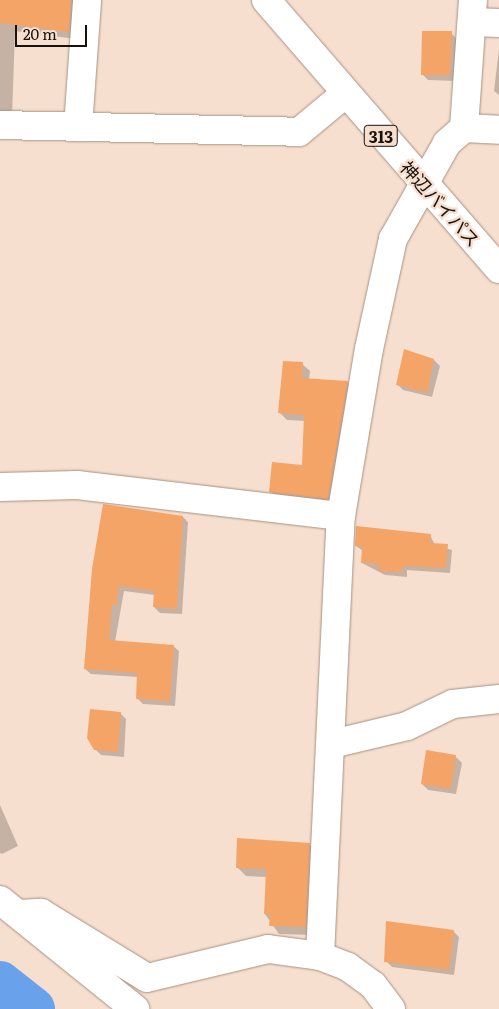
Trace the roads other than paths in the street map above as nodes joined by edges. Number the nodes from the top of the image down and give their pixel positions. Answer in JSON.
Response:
{"nodes":[{"id":1,"x":86,"y":0,"type":"edge"},
{"id":2,"x":266,"y":0,"type":"edge"},
{"id":3,"x":482,"y":15,"type":"edge"},
{"id":4,"x":345,"y":94,"type":"junction"},
{"id":5,"x":0,"y":125,"type":"edge"},
{"id":6,"x":78,"y":128,"type":"junction"},
{"id":7,"x":464,"y":128,"type":"junction"},
{"id":8,"x":499,"y":130,"type":"edge"},
{"id":9,"x":425,"y":188,"type":"junction"},
{"id":10,"x":499,"y":269,"type":"edge"},
{"id":11,"x":0,"y":487,"type":"edge"},
{"id":12,"x":341,"y":516,"type":"junction"},
{"id":13,"x":499,"y":699,"type":"edge"},
{"id":14,"x":332,"y":744,"type":"junction"},
{"id":15,"x":9,"y":907,"type":"edge"},
{"id":16,"x":320,"y":956,"type":"junction"},
{"id":17,"x":135,"y":1009,"type":"edge"},
{"id":18,"x":391,"y":1009,"type":"edge"}],
"edges":[{"from":1,"to":6,"type":"main road"},
{"from":2,"to":4,"type":"main road","name":"神辺バイパス","number":"313"},
{"from":3,"to":7,"type":"main road"},
{"from":4,"to":6,"type":"main road"},
{"from":4,"to":9,"type":"main road","name":"神辺バイパス","number":"313"},
{"from":5,"to":6,"type":"main road"},
{"from":7,"to":8,"type":"main road"},
{"from":7,"to":9,"type":"main road"},
{"from":9,"to":10,"type":"main road","name":"神辺バイパス","number":"313"},
{"from":9,"to":12,"type":"main road"},
{"from":11,"to":12,"type":"main road"},
{"from":12,"to":14,"type":"main road"},
{"from":13,"to":14,"type":"main road"},
{"from":14,"to":16,"type":"main road"},
{"from":15,"to":16,"type":"main road"},
{"from":15,"to":17,"type":"main road"},
{"from":16,"to":18,"type":"main road"}]}
